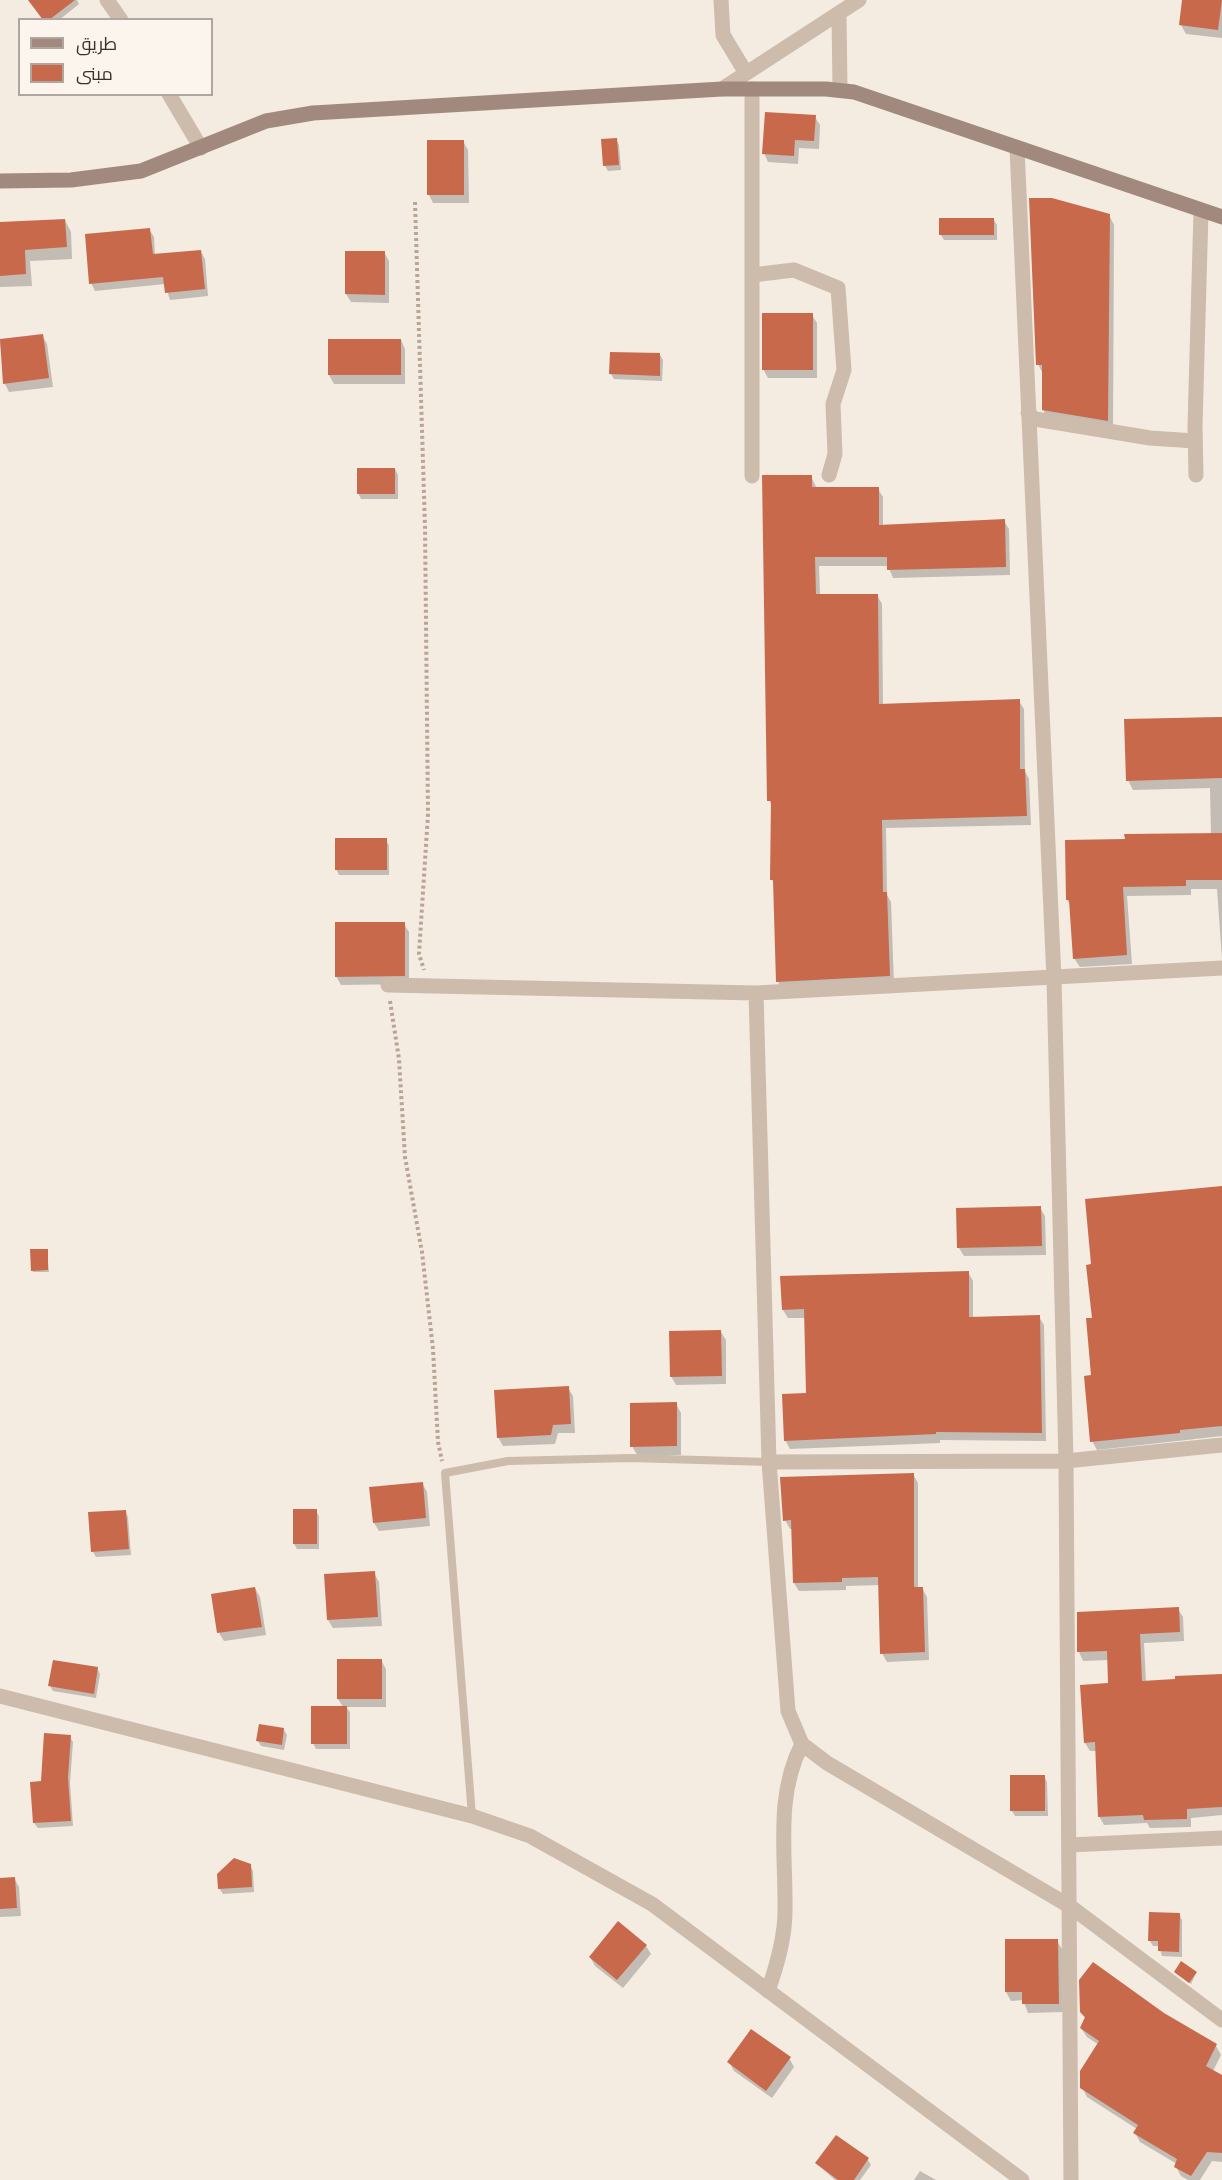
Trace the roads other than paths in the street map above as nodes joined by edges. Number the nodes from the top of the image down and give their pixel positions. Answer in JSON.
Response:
{"nodes":[{"id":1,"x":107,"y":0,"type":"edge"},
{"id":2,"x":721,"y":0,"type":"edge"},
{"id":3,"x":859,"y":0,"type":"edge"},
{"id":4,"x":839,"y":14,"type":"junction"},
{"id":5,"x":119,"y":18,"type":"edge"},
{"id":6,"x":746,"y":73,"type":"junction"},
{"id":7,"x":722,"y":89,"type":"junction"},
{"id":8,"x":752,"y":89,"type":"junction"},
{"id":9,"x":840,"y":89,"type":"junction"},
{"id":10,"x":170,"y":96,"type":"edge"},
{"id":11,"x":201,"y":148,"type":"junction"},
{"id":12,"x":1017,"y":148,"type":"junction"},
{"id":13,"x":0,"y":181,"type":"edge"},
{"id":14,"x":1201,"y":211,"type":"junction"},
{"id":15,"x":1222,"y":217,"type":"edge"},
{"id":16,"x":752,"y":274,"type":"junction"},
{"id":17,"x":1028,"y":414,"type":"junction"},
{"id":18,"x":1195,"y":441,"type":"junction"},
{"id":19,"x":829,"y":475,"type":"dead end"},
{"id":20,"x":1196,"y":475,"type":"dead end"},
{"id":21,"x":752,"y":476,"type":"dead end"},
{"id":22,"x":1222,"y":968,"type":"edge"},
{"id":23,"x":1054,"y":979,"type":"junction"},
{"id":24,"x":388,"y":985,"type":"road end"},
{"id":25,"x":756,"y":993,"type":"junction"},
{"id":26,"x":1222,"y":1445,"type":"edge"},
{"id":27,"x":1066,"y":1461,"type":"junction"},
{"id":28,"x":769,"y":1462,"type":"junction"},
{"id":29,"x":0,"y":1696,"type":"edge"},
{"id":30,"x":802,"y":1744,"type":"junction"},
{"id":31,"x":472,"y":1816,"type":"junction"},
{"id":32,"x":1222,"y":1838,"type":"edge"},
{"id":33,"x":1069,"y":1845,"type":"junction"},
{"id":34,"x":1071,"y":1907,"type":"junction"},
{"id":35,"x":768,"y":1991,"type":"junction"},
{"id":36,"x":1222,"y":2020,"type":"edge"},
{"id":37,"x":1022,"y":2180,"type":"edge"},
{"id":38,"x":1071,"y":2180,"type":"edge"}],
"edges":[{"from":1,"to":5,"type":"street"},
{"from":2,"to":6,"type":"street"},
{"from":3,"to":4,"type":"street"},
{"from":4,"to":6,"type":"street"},
{"from":4,"to":9,"type":"street"},
{"from":6,"to":7,"type":"street"},
{"from":7,"to":8,"type":"street"},
{"from":7,"to":11,"type":"street"},
{"from":8,"to":9,"type":"street"},
{"from":8,"to":16,"type":"street"},
{"from":9,"to":12,"type":"street"},
{"from":10,"to":11,"type":"street"},
{"from":11,"to":13,"type":"street"},
{"from":12,"to":14,"type":"street"},
{"from":12,"to":17,"type":"street"},
{"from":14,"to":15,"type":"street"},
{"from":14,"to":18,"type":"street"},
{"from":16,"to":19,"type":"street"},
{"from":16,"to":21,"type":"street"},
{"from":17,"to":18,"type":"street"},
{"from":17,"to":23,"type":"street"},
{"from":18,"to":20,"type":"street"},
{"from":22,"to":23,"type":"street"},
{"from":23,"to":25,"type":"street"},
{"from":23,"to":27,"type":"street"},
{"from":24,"to":25,"type":"street"},
{"from":25,"to":28,"type":"street"},
{"from":26,"to":27,"type":"street"},
{"from":27,"to":28,"type":"street"},
{"from":27,"to":33,"type":"street"},
{"from":28,"to":30,"type":"street"},
{"from":28,"to":31,"type":"lane"},
{"from":29,"to":31,"type":"street"},
{"from":30,"to":34,"type":"street"},
{"from":30,"to":35,"type":"street"},
{"from":31,"to":35,"type":"street"},
{"from":32,"to":33,"type":"street"},
{"from":33,"to":34,"type":"street"},
{"from":34,"to":36,"type":"street"},
{"from":34,"to":38,"type":"street"},
{"from":35,"to":37,"type":"street"}]}
